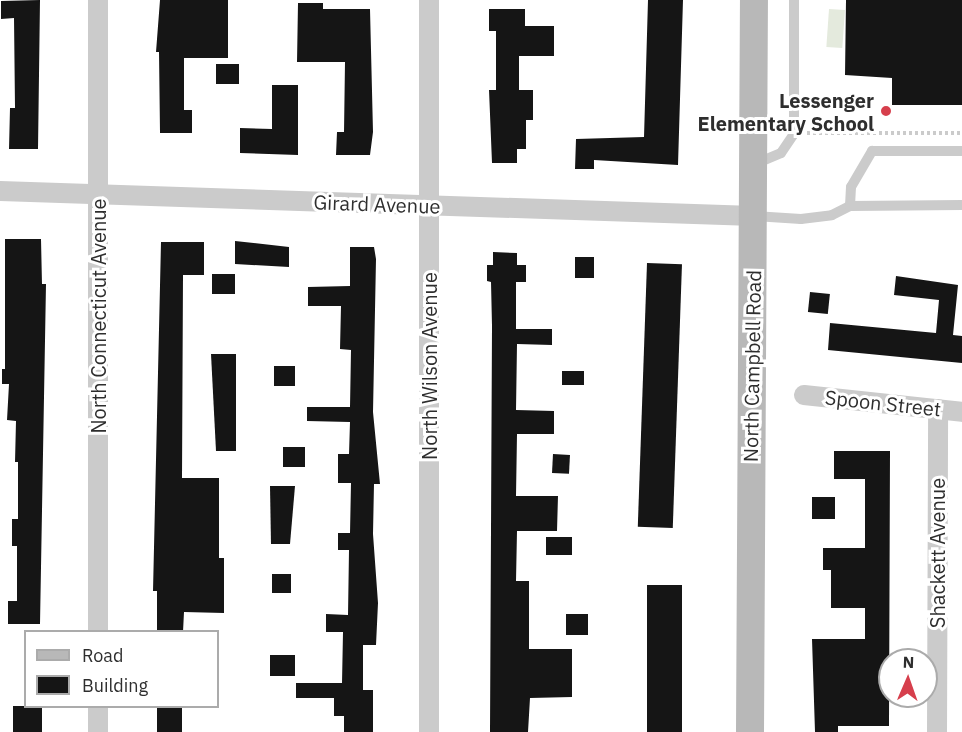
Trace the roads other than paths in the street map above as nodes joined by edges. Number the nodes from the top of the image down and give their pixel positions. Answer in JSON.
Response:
{"nodes":[{"id":1,"x":98,"y":0,"type":"edge"},
{"id":2,"x":429,"y":0,"type":"edge"},
{"id":3,"x":754,"y":0,"type":"edge"},
{"id":4,"x":794,"y":0,"type":"edge"},
{"id":5,"x":962,"y":151,"type":"edge"},
{"id":6,"x":754,"y":164,"type":"junction"},
{"id":7,"x":0,"y":191,"type":"edge"},
{"id":8,"x":98,"y":195,"type":"junction"},
{"id":9,"x":429,"y":205,"type":"junction"},
{"id":10,"x":962,"y":205,"type":"edge"},
{"id":11,"x":850,"y":206,"type":"junction"},
{"id":12,"x":754,"y":216,"type":"junction"},
{"id":13,"x":804,"y":395,"type":"dead end"},
{"id":14,"x":938,"y":409,"type":"junction"},
{"id":15,"x":962,"y":412,"type":"edge"},
{"id":16,"x":98,"y":630,"type":"edge"},
{"id":17,"x":98,"y":708,"type":"edge"},
{"id":18,"x":98,"y":732,"type":"edge"},
{"id":19,"x":429,"y":732,"type":"edge"},
{"id":20,"x":750,"y":732,"type":"edge"},
{"id":21,"x":937,"y":732,"type":"edge"}],
"edges":[{"from":1,"to":8,"type":"street","name":"North Connecticut Avenue"},
{"from":2,"to":9,"type":"street","name":"North Wilson Avenue"},
{"from":3,"to":6,"type":"street","name":"North Campbell Road"},
{"from":4,"to":6,"type":"lane"},
{"from":5,"to":11,"type":"lane"},
{"from":6,"to":12,"type":"street","name":"North Campbell Road"},
{"from":7,"to":8,"type":"street","name":"Girard Avenue"},
{"from":8,"to":9,"type":"street","name":"Girard Avenue"},
{"from":8,"to":16,"type":"street","name":"North Connecticut Avenue"},
{"from":9,"to":12,"type":"street","name":"Girard Avenue"},
{"from":9,"to":19,"type":"street","name":"North Wilson Avenue"},
{"from":10,"to":11,"type":"lane"},
{"from":11,"to":12,"type":"lane"},
{"from":12,"to":20,"type":"street","name":"North Campbell Road"},
{"from":13,"to":14,"type":"street","name":"Spoon Street"},
{"from":14,"to":15,"type":"street","name":"Spoon Street"},
{"from":14,"to":21,"type":"street","name":"Shackett Avenue"},
{"from":17,"to":18,"type":"street"}]}
